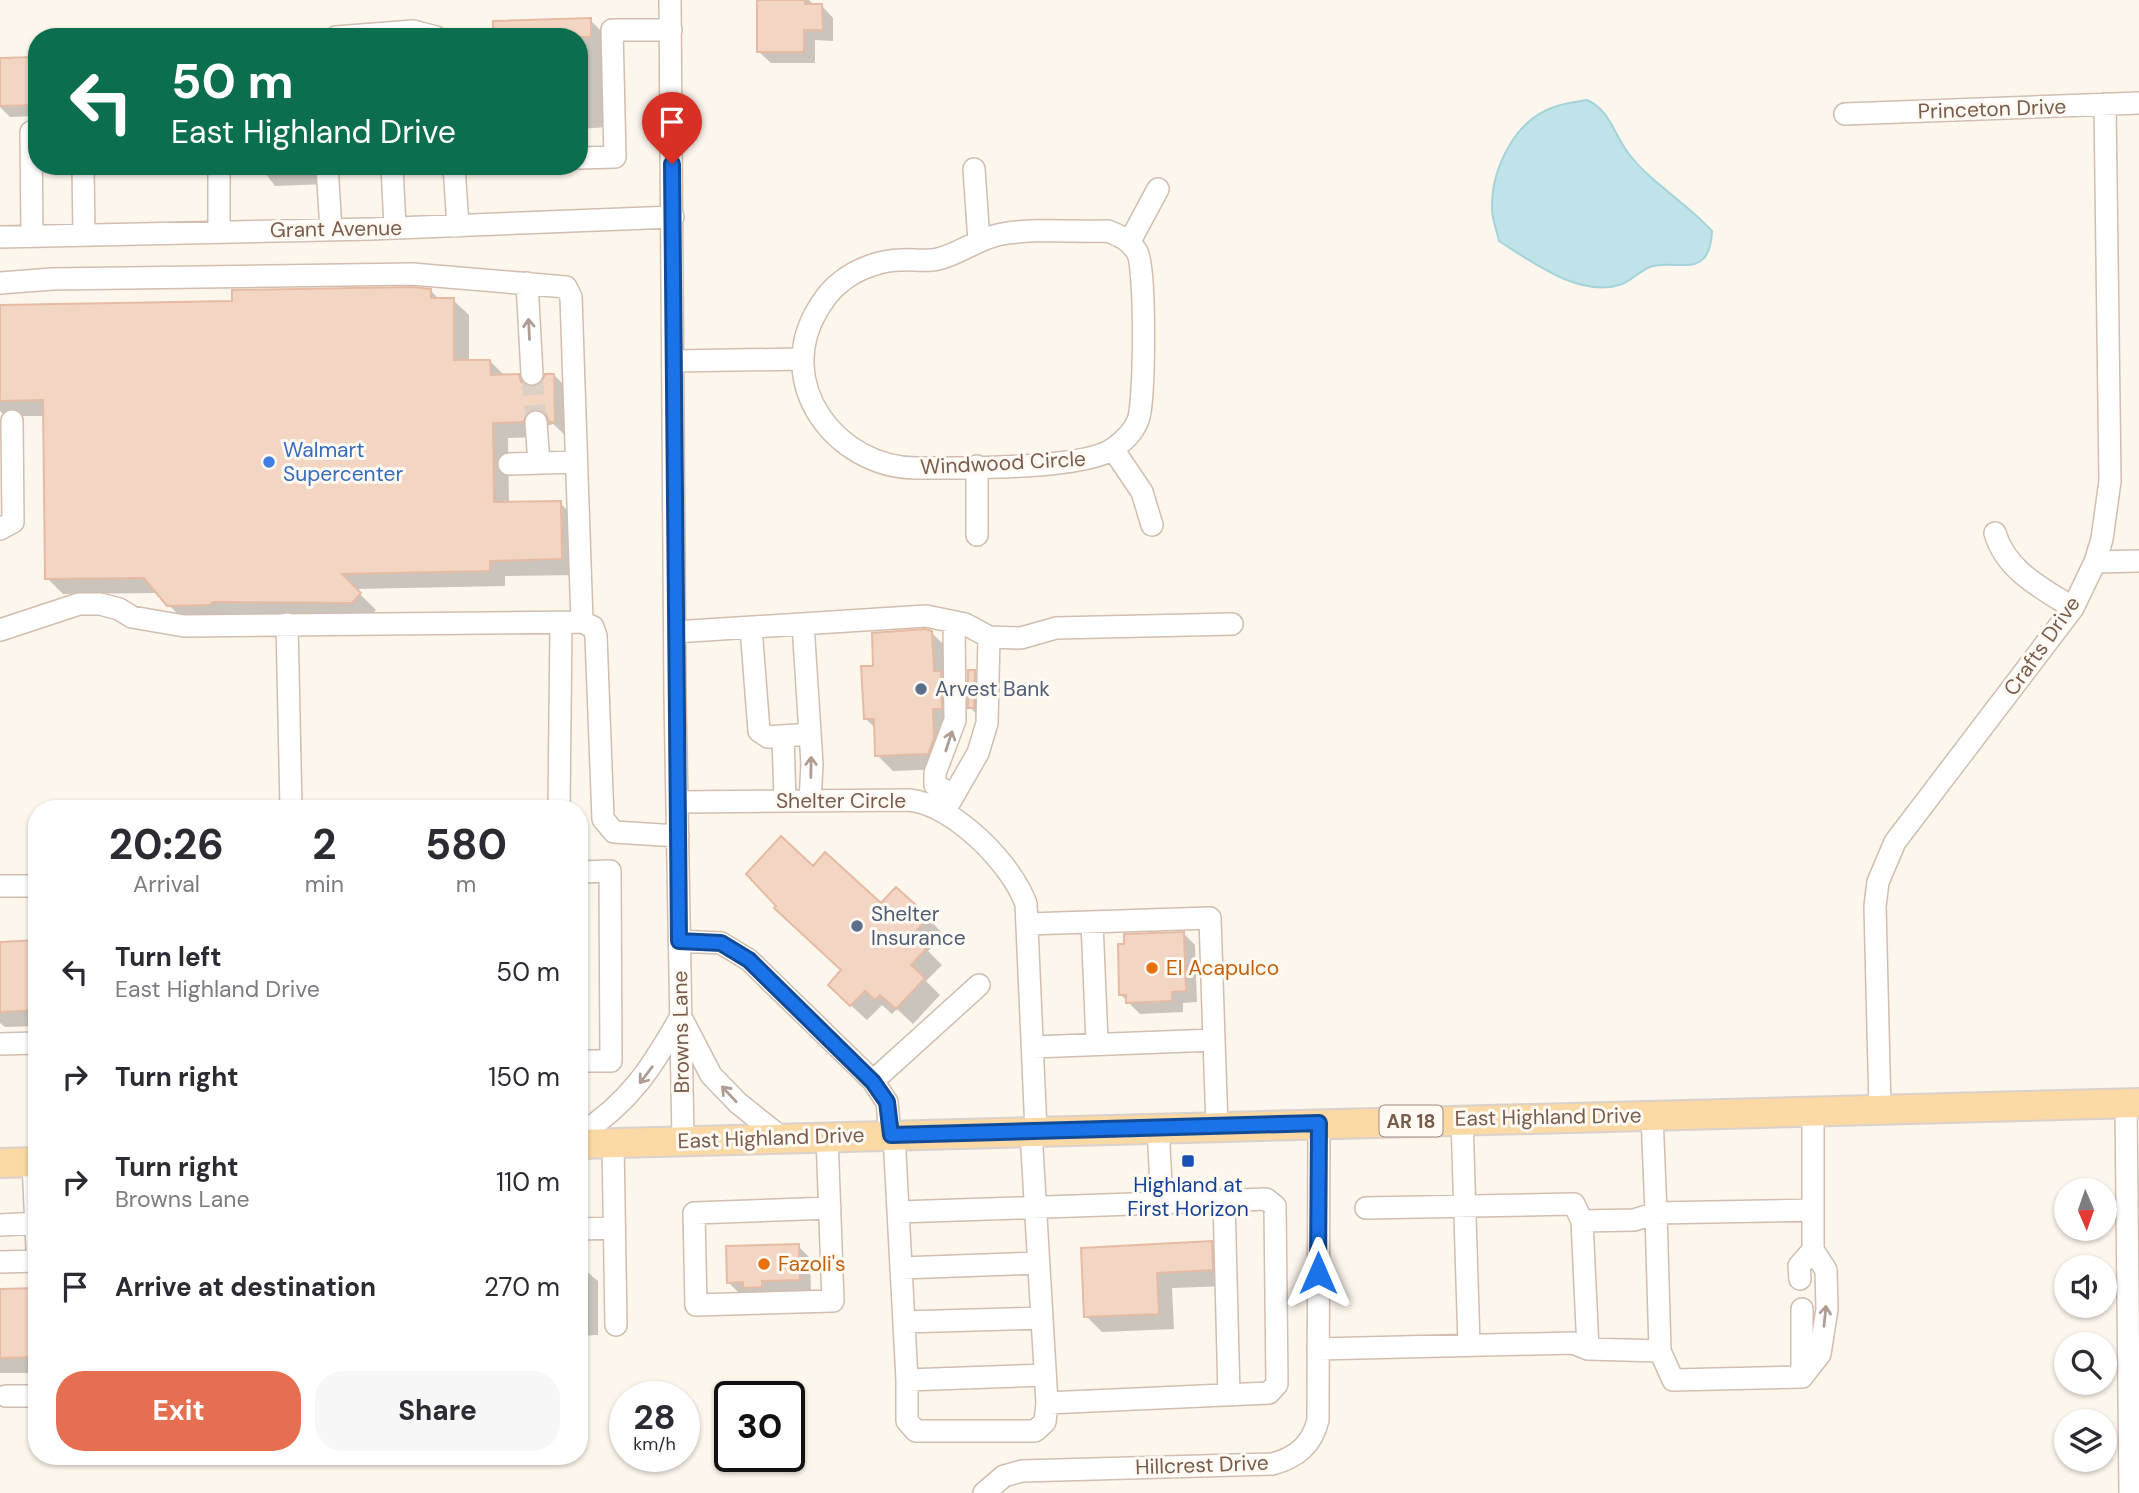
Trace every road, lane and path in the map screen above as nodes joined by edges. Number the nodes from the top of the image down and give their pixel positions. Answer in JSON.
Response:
{"nodes":[{"id":1,"x":670,"y":0,"type":"edge"},
{"id":2,"x":671,"y":30,"type":"junction"},
{"id":3,"x":2139,"y":103,"type":"edge"},
{"id":4,"x":2105,"y":104,"type":"junction"},
{"id":5,"x":1845,"y":114,"type":"dead end"},
{"id":6,"x":588,"y":158,"type":"edge"},
{"id":7,"x":974,"y":169,"type":"dead end"},
{"id":8,"x":31,"y":175,"type":"edge"},
{"id":9,"x":83,"y":175,"type":"edge"},
{"id":10,"x":219,"y":175,"type":"edge"},
{"id":11,"x":328,"y":175,"type":"edge"},
{"id":12,"x":393,"y":175,"type":"edge"},
{"id":13,"x":455,"y":175,"type":"edge"},
{"id":14,"x":1158,"y":189,"type":"dead end"},
{"id":15,"x":673,"y":217,"type":"junction"},
{"id":16,"x":458,"y":226,"type":"junction"},
{"id":17,"x":396,"y":228,"type":"junction"},
{"id":18,"x":331,"y":230,"type":"junction"},
{"id":19,"x":219,"y":232,"type":"junction"},
{"id":20,"x":84,"y":235,"type":"junction"},
{"id":21,"x":32,"y":236,"type":"junction"},
{"id":22,"x":0,"y":237,"type":"edge"},
{"id":23,"x":979,"y":241,"type":"junction"},
{"id":24,"x":1130,"y":242,"type":"junction"},
{"id":25,"x":0,"y":283,"type":"edge"},
{"id":26,"x":527,"y":283,"type":"junction"},
{"id":27,"x":803,"y":359,"type":"junction"},
{"id":28,"x":674,"y":361,"type":"junction"},
{"id":29,"x":532,"y":374,"type":"tunnel mouth"},
{"id":30,"x":12,"y":421,"type":"dead end"},
{"id":31,"x":536,"y":422,"type":"tunnel mouth"},
{"id":32,"x":1113,"y":449,"type":"junction"},
{"id":33,"x":576,"y":462,"type":"junction"},
{"id":34,"x":539,"y":463,"type":"junction"},
{"id":35,"x":509,"y":464,"type":"dead end"},
{"id":36,"x":977,"y":466,"type":"junction"},
{"id":37,"x":1152,"y":524,"type":"dead end"},
{"id":38,"x":0,"y":529,"type":"edge"},
{"id":39,"x":1995,"y":533,"type":"dead end"},
{"id":40,"x":977,"y":535,"type":"dead end"},
{"id":41,"x":2139,"y":561,"type":"edge"},
{"id":42,"x":2095,"y":562,"type":"junction"},
{"id":43,"x":2073,"y":608,"type":"junction"},
{"id":44,"x":954,"y":622,"type":"junction"},
{"id":45,"x":571,"y":623,"type":"junction"},
{"id":46,"x":286,"y":624,"type":"junction"},
{"id":47,"x":803,"y":624,"type":"junction"},
{"id":48,"x":1232,"y":624,"type":"dead end"},
{"id":49,"x":751,"y":628,"type":"junction"},
{"id":50,"x":0,"y":630,"type":"edge"},
{"id":51,"x":675,"y":632,"type":"junction"},
{"id":52,"x":989,"y":637,"type":"junction"},
{"id":53,"x":810,"y":734,"type":"junction"},
{"id":54,"x":783,"y":736,"type":"junction"},
{"id":55,"x":291,"y":800,"type":"edge"},
{"id":56,"x":560,"y":800,"type":"edge"},
{"id":57,"x":785,"y":801,"type":"junction"},
{"id":58,"x":810,"y":801,"type":"junction"},
{"id":59,"x":677,"y":802,"type":"junction"},
{"id":60,"x":949,"y":804,"type":"junction"},
{"id":61,"x":678,"y":836,"type":"junction"},
{"id":62,"x":588,"y":872,"type":"edge"},
{"id":63,"x":0,"y":886,"type":"edge"},
{"id":64,"x":28,"y":886,"type":"edge"},
{"id":65,"x":1092,"y":922,"type":"junction"},
{"id":66,"x":1028,"y":924,"type":"junction"},
{"id":67,"x":679,"y":941,"type":"junction"},
{"id":68,"x":979,"y":985,"type":"dead end"},
{"id":69,"x":681,"y":1016,"type":"junction"},
{"id":70,"x":1214,"y":1040,"type":"junction"},
{"id":71,"x":1097,"y":1042,"type":"junction"},
{"id":72,"x":28,"y":1043,"type":"edge"},
{"id":73,"x":0,"y":1044,"type":"edge"},
{"id":74,"x":1033,"y":1047,"type":"junction"},
{"id":75,"x":588,"y":1061,"type":"edge"},
{"id":76,"x":873,"y":1082,"type":"junction"},
{"id":77,"x":2132,"y":1103,"type":"edge"},
{"id":78,"x":1880,"y":1109,"type":"junction"},
{"id":79,"x":1813,"y":1112,"type":"junction"},
{"id":80,"x":1652,"y":1115,"type":"junction"},
{"id":81,"x":1462,"y":1119,"type":"junction"},
{"id":82,"x":1319,"y":1123,"type":"junction"},
{"id":83,"x":1217,"y":1126,"type":"junction"},
{"id":84,"x":588,"y":1128,"type":"edge"},
{"id":85,"x":1158,"y":1128,"type":"junction"},
{"id":86,"x":1033,"y":1131,"type":"junction"},
{"id":87,"x":892,"y":1135,"type":"junction"},
{"id":88,"x":827,"y":1136,"type":"junction"},
{"id":89,"x":782,"y":1138,"type":"junction"},
{"id":90,"x":683,"y":1140,"type":"junction"},
{"id":91,"x":613,"y":1143,"type":"junction"},
{"id":92,"x":588,"y":1144,"type":"edge"},
{"id":93,"x":28,"y":1162,"type":"edge"},
{"id":94,"x":0,"y":1163,"type":"edge"},
{"id":95,"x":1224,"y":1200,"type":"junction"},
{"id":96,"x":1162,"y":1203,"type":"junction"},
{"id":97,"x":1035,"y":1206,"type":"junction"},
{"id":98,"x":1464,"y":1206,"type":"junction"},
{"id":99,"x":1366,"y":1208,"type":"dead end"},
{"id":100,"x":830,"y":1209,"type":"junction"},
{"id":101,"x":1813,"y":1210,"type":"junction"},
{"id":102,"x":898,"y":1212,"type":"junction"},
{"id":103,"x":1656,"y":1213,"type":"junction"},
{"id":104,"x":1582,"y":1221,"type":"junction"},
{"id":105,"x":28,"y":1223,"type":"edge"},
{"id":106,"x":0,"y":1225,"type":"edge"},
{"id":107,"x":614,"y":1228,"type":"junction"},
{"id":108,"x":588,"y":1229,"type":"edge"},
{"id":109,"x":1813,"y":1250,"type":"junction"},
{"id":110,"x":28,"y":1261,"type":"edge"},
{"id":111,"x":0,"y":1262,"type":"edge"},
{"id":112,"x":1038,"y":1262,"type":"junction"},
{"id":113,"x":901,"y":1268,"type":"junction"},
{"id":114,"x":1800,"y":1279,"type":"dead end"},
{"id":115,"x":1802,"y":1309,"type":"dead end"},
{"id":116,"x":1042,"y":1318,"type":"junction"},
{"id":117,"x":904,"y":1322,"type":"junction"},
{"id":118,"x":616,"y":1325,"type":"dead end"},
{"id":119,"x":1469,"y":1345,"type":"junction"},
{"id":120,"x":1318,"y":1349,"type":"junction"},
{"id":121,"x":1588,"y":1349,"type":"junction"},
{"id":122,"x":1660,"y":1351,"type":"junction"},
{"id":123,"x":1045,"y":1375,"type":"junction"},
{"id":124,"x":1802,"y":1377,"type":"junction"},
{"id":125,"x":907,"y":1380,"type":"junction"},
{"id":126,"x":1228,"y":1395,"type":"junction"},
{"id":127,"x":6,"y":1396,"type":"dead end"},
{"id":128,"x":28,"y":1396,"type":"edge"},
{"id":129,"x":1047,"y":1403,"type":"junction"},
{"id":130,"x":2134,"y":1405,"type":"edge"},
{"id":131,"x":984,"y":1493,"type":"edge"},
{"id":132,"x":2130,"y":1493,"type":"edge"}],
"edges":[{"from":1,"to":2,"type":"street","name":"Browns Lane"},
{"from":2,"to":6,"type":"street"},
{"from":2,"to":15,"type":"street","name":"Browns Lane"},
{"from":3,"to":4,"type":"street","name":"Princeton Drive"},
{"from":4,"to":5,"type":"street","name":"Princeton Drive"},
{"from":4,"to":42,"type":"street","name":"Crafts Drive"},
{"from":7,"to":23,"type":"street"},
{"from":8,"to":21,"type":"street"},
{"from":9,"to":20,"type":"street"},
{"from":10,"to":19,"type":"street"},
{"from":11,"to":18,"type":"street"},
{"from":12,"to":17,"type":"street"},
{"from":13,"to":16,"type":"street"},
{"from":14,"to":24,"type":"street"},
{"from":15,"to":16,"type":"street","name":"Grant Avenue"},
{"from":15,"to":28,"type":"street","name":"Browns Lane"},
{"from":16,"to":17,"type":"street","name":"Grant Avenue"},
{"from":17,"to":18,"type":"street","name":"Grant Avenue"},
{"from":18,"to":19,"type":"street","name":"Grant Avenue"},
{"from":19,"to":20,"type":"street","name":"Grant Avenue"},
{"from":20,"to":21,"type":"street","name":"Grant Avenue"},
{"from":21,"to":22,"type":"street","name":"Grant Avenue"},
{"from":23,"to":24,"type":"street","name":"Windwood Circle"},
{"from":23,"to":27,"type":"street","name":"Windwood Circle"},
{"from":24,"to":32,"type":"street","name":"Windwood Circle"},
{"from":25,"to":26,"type":"street"},
{"from":29,"to":26,"type":"street","one_way":true},
{"from":26,"to":33,"type":"street"},
{"from":27,"to":28,"type":"street"},
{"from":27,"to":36,"type":"street","name":"Windwood Circle"},
{"from":28,"to":51,"type":"street","name":"Browns Lane"},
{"from":30,"to":38,"type":"street"},
{"from":31,"to":34,"type":"street"},
{"from":32,"to":36,"type":"street","name":"Windwood Circle"},
{"from":32,"to":37,"type":"street"},
{"from":33,"to":34,"type":"street"},
{"from":33,"to":45,"type":"street"},
{"from":34,"to":35,"type":"street"},
{"from":36,"to":40,"type":"street"},
{"from":39,"to":43,"type":"street"},
{"from":41,"to":42,"type":"street"},
{"from":42,"to":43,"type":"street","name":"Crafts Drive"},
{"from":43,"to":78,"type":"street","name":"Crafts Drive"},
{"from":44,"to":47,"type":"street"},
{"from":44,"to":52,"type":"street"},
{"from":60,"to":44,"type":"street","one_way":true},
{"from":45,"to":46,"type":"street"},
{"from":45,"to":56,"type":"street"},
{"from":45,"to":61,"type":"street"},
{"from":46,"to":50,"type":"street"},
{"from":46,"to":55,"type":"street"},
{"from":47,"to":49,"type":"street"},
{"from":47,"to":53,"type":"street"},
{"from":48,"to":52,"type":"street"},
{"from":49,"to":51,"type":"street"},
{"from":49,"to":54,"type":"street"},
{"from":51,"to":59,"type":"street","name":"Browns Lane"},
{"from":52,"to":60,"type":"street"},
{"from":53,"to":54,"type":"street"},
{"from":58,"to":53,"type":"street","one_way":true},
{"from":54,"to":57,"type":"street"},
{"from":57,"to":58,"type":"street","name":"Shelter Circle"},
{"from":57,"to":59,"type":"street","name":"Shelter Circle"},
{"from":58,"to":60,"type":"street","name":"Shelter Circle"},
{"from":59,"to":61,"type":"street","name":"Browns Lane"},
{"from":60,"to":66,"type":"street","name":"Shelter Circle"},
{"from":61,"to":67,"type":"street","name":"Browns Lane"},
{"from":62,"to":75,"type":"street"},
{"from":63,"to":64,"type":"street"},
{"from":65,"to":66,"type":"street"},
{"from":65,"to":70,"type":"street"},
{"from":65,"to":71,"type":"street"},
{"from":66,"to":74,"type":"street","name":"Shelter Circle"},
{"from":67,"to":69,"type":"street","name":"Browns Lane"},
{"from":67,"to":76,"type":"street"},
{"from":68,"to":76,"type":"street"},
{"from":69,"to":84,"type":"street","one_way":true},
{"from":89,"to":69,"type":"street","one_way":true},
{"from":69,"to":90,"type":"street","name":"Browns Lane"},
{"from":70,"to":71,"type":"street"},
{"from":70,"to":83,"type":"street"},
{"from":71,"to":74,"type":"street"},
{"from":72,"to":73,"type":"street"},
{"from":74,"to":86,"type":"street","name":"Shelter Circle"},
{"from":76,"to":87,"type":"street"},
{"from":77,"to":78,"type":"main road","name":"East Highland Drive","number":"AR 18"},
{"from":77,"to":130,"type":"street"},
{"from":78,"to":79,"type":"main road","name":"East Highland Drive","number":"AR 18"},
{"from":79,"to":80,"type":"main road","name":"East Highland Drive","number":"AR 18"},
{"from":79,"to":101,"type":"street"},
{"from":80,"to":81,"type":"main road","name":"East Highland Drive","number":"AR 18"},
{"from":80,"to":103,"type":"street"},
{"from":81,"to":82,"type":"main road","name":"East Highland Drive","number":"AR 18"},
{"from":81,"to":98,"type":"street"},
{"from":82,"to":83,"type":"main road","name":"East Highland Drive","number":"AR 18"},
{"from":82,"to":120,"type":"street","name":"Hillcrest Drive"},
{"from":83,"to":85,"type":"main road","name":"East Highland Drive","number":"AR 18"},
{"from":85,"to":86,"type":"main road","name":"East Highland Drive","number":"AR 18"},
{"from":85,"to":96,"type":"street"},
{"from":86,"to":87,"type":"main road","name":"East Highland Drive","number":"AR 18"},
{"from":86,"to":97,"type":"street","name":"Shelter Circle"},
{"from":87,"to":88,"type":"main road","name":"East Highland Drive","number":"AR 18"},
{"from":87,"to":102,"type":"street"},
{"from":88,"to":89,"type":"main road","name":"East Highland Drive","number":"AR 18"},
{"from":88,"to":100,"type":"street"},
{"from":89,"to":90,"type":"main road","name":"East Highland Drive","number":"AR 18"},
{"from":90,"to":91,"type":"main road","name":"East Highland Drive","number":"AR 18"},
{"from":91,"to":92,"type":"main road","name":"East Highland Drive","number":"AR 18"},
{"from":91,"to":107,"type":"street"},
{"from":93,"to":94,"type":"main road"},
{"from":95,"to":96,"type":"street"},
{"from":95,"to":126,"type":"street"},
{"from":95,"to":126,"type":"street"},
{"from":96,"to":97,"type":"street"},
{"from":97,"to":102,"type":"street"},
{"from":97,"to":112,"type":"street","name":"Shelter Circle"},
{"from":98,"to":99,"type":"street"},
{"from":98,"to":104,"type":"street"},
{"from":98,"to":119,"type":"street"},
{"from":100,"to":100,"type":"street"},
{"from":101,"to":103,"type":"street"},
{"from":101,"to":109,"type":"street"},
{"from":102,"to":113,"type":"street"},
{"from":103,"to":104,"type":"street"},
{"from":103,"to":122,"type":"street"},
{"from":104,"to":121,"type":"street"},
{"from":105,"to":106,"type":"street"},
{"from":107,"to":108,"type":"street"},
{"from":107,"to":118,"type":"street"},
{"from":109,"to":114,"type":"street"},
{"from":124,"to":109,"type":"street","one_way":true},
{"from":110,"to":111,"type":"street"},
{"from":112,"to":113,"type":"street"},
{"from":112,"to":116,"type":"street","name":"Shelter Circle"},
{"from":113,"to":117,"type":"street"},
{"from":115,"to":124,"type":"street"},
{"from":116,"to":117,"type":"street"},
{"from":116,"to":123,"type":"street","name":"Shelter Circle"},
{"from":117,"to":125,"type":"street"},
{"from":119,"to":120,"type":"street"},
{"from":119,"to":121,"type":"street"},
{"from":120,"to":131,"type":"street","name":"Hillcrest Drive"},
{"from":121,"to":122,"type":"street"},
{"from":122,"to":124,"type":"street"},
{"from":123,"to":125,"type":"street"},
{"from":123,"to":129,"type":"street","name":"Shelter Circle"},
{"from":125,"to":129,"type":"street"},
{"from":126,"to":129,"type":"street"},
{"from":127,"to":128,"type":"street"},
{"from":130,"to":132,"type":"street"}]}
